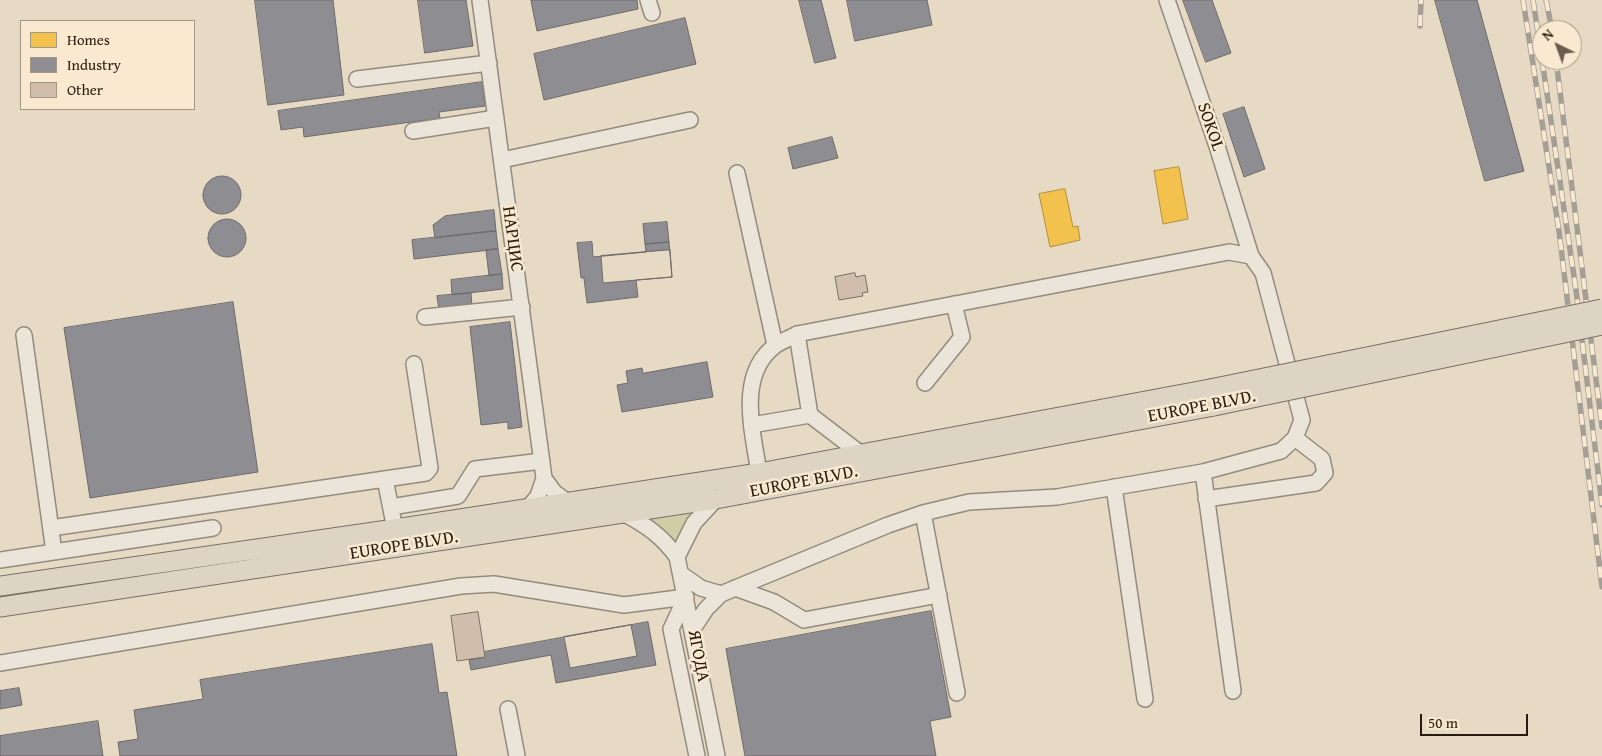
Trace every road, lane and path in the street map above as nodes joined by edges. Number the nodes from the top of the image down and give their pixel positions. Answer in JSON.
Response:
{"nodes":[{"id":1,"x":480,"y":0,"type":"edge"},
{"id":2,"x":1167,"y":0,"type":"edge"},
{"id":3,"x":489,"y":64,"type":"junction"},
{"id":4,"x":357,"y":79,"type":"dead end"},
{"id":5,"x":496,"y":118,"type":"junction"},
{"id":6,"x":690,"y":120,"type":"dead end"},
{"id":7,"x":413,"y":132,"type":"dead end"},
{"id":8,"x":502,"y":160,"type":"junction"},
{"id":9,"x":737,"y":173,"type":"dead end"},
{"id":10,"x":1251,"y":256,"type":"junction"},
{"id":11,"x":954,"y":304,"type":"junction"},
{"id":12,"x":522,"y":307,"type":"junction"},
{"id":13,"x":1602,"y":309,"type":"edge"},
{"id":14,"x":425,"y":317,"type":"dead end"},
{"id":15,"x":1602,"y":325,"type":"edge"},
{"id":16,"x":797,"y":334,"type":"junction"},
{"id":17,"x":24,"y":335,"type":"dead end"},
{"id":18,"x":775,"y":345,"type":"junction"},
{"id":19,"x":414,"y":364,"type":"dead end"},
{"id":20,"x":925,"y":382,"type":"dead end"},
{"id":21,"x":1212,"y":397,"type":"junction"},
{"id":22,"x":810,"y":415,"type":"junction"},
{"id":23,"x":752,"y":425,"type":"junction"},
{"id":24,"x":1295,"y":438,"type":"junction"},
{"id":25,"x":861,"y":454,"type":"junction"},
{"id":26,"x":542,"y":461,"type":"junction"},
{"id":27,"x":1203,"y":472,"type":"junction"},
{"id":28,"x":759,"y":473,"type":"junction"},
{"id":29,"x":544,"y":478,"type":"junction"},
{"id":30,"x":385,"y":479,"type":"junction"},
{"id":31,"x":1114,"y":487,"type":"junction"},
{"id":32,"x":716,"y":499,"type":"junction"},
{"id":33,"x":1206,"y":499,"type":"junction"},
{"id":34,"x":567,"y":502,"type":"junction"},
{"id":35,"x":391,"y":507,"type":"junction"},
{"id":36,"x":529,"y":507,"type":"junction"},
{"id":37,"x":623,"y":513,"type":"junction"},
{"id":38,"x":923,"y":513,"type":"junction"},
{"id":39,"x":51,"y":528,"type":"junction"},
{"id":40,"x":213,"y":528,"type":"dead end"},
{"id":41,"x":395,"y":529,"type":"junction"},
{"id":42,"x":54,"y":552,"type":"junction"},
{"id":43,"x":677,"y":557,"type":"junction"},
{"id":44,"x":0,"y":560,"type":"edge"},
{"id":45,"x":681,"y":574,"type":"junction"},
{"id":46,"x":0,"y":586,"type":"edge"},
{"id":47,"x":728,"y":591,"type":"junction"},
{"id":48,"x":939,"y":595,"type":"junction"},
{"id":49,"x":686,"y":597,"type":"junction"},
{"id":50,"x":0,"y":606,"type":"edge"},
{"id":51,"x":692,"y":630,"type":"junction"},
{"id":52,"x":0,"y":663,"type":"edge"},
{"id":53,"x":1233,"y":691,"type":"dead end"},
{"id":54,"x":957,"y":693,"type":"dead end"},
{"id":55,"x":1145,"y":699,"type":"dead end"},
{"id":56,"x":508,"y":709,"type":"dead end"},
{"id":57,"x":517,"y":756,"type":"edge"},
{"id":58,"x":697,"y":756,"type":"edge"},
{"id":59,"x":717,"y":756,"type":"edge"}],
"edges":[{"from":1,"to":3,"type":"street","name":"НАРЦИС"},
{"from":2,"to":10,"type":"street","name":"SOKOL"},
{"from":3,"to":4,"type":"street"},
{"from":3,"to":5,"type":"street","name":"НАРЦИС"},
{"from":5,"to":7,"type":"street"},
{"from":5,"to":8,"type":"street","name":"НАРЦИС"},
{"from":6,"to":8,"type":"street"},
{"from":8,"to":12,"type":"street","name":"НАРЦИС"},
{"from":9,"to":18,"type":"street"},
{"from":10,"to":11,"type":"street"},
{"from":10,"to":24,"type":"street","name":"SOKOL"},
{"from":11,"to":16,"type":"street"},
{"from":11,"to":20,"type":"street"},
{"from":12,"to":14,"type":"street"},
{"from":12,"to":26,"type":"street","name":"НАРЦИС"},
{"from":13,"to":21,"type":"main road","name":"EUROPE BLVD.","bridge":true},
{"from":15,"to":21,"type":"main road","name":"EUROPE BLVD.","bridge":true},
{"from":16,"to":18,"type":"street"},
{"from":16,"to":22,"type":"street"},
{"from":17,"to":39,"type":"street"},
{"from":18,"to":23,"type":"street"},
{"from":19,"to":30,"type":"street"},
{"from":21,"to":25,"type":"main road","name":"EUROPE BLVD."},
{"from":21,"to":32,"type":"main road","name":"EUROPE BLVD."},
{"from":22,"to":23,"type":"street"},
{"from":22,"to":25,"type":"street"},
{"from":23,"to":28,"type":"street"},
{"from":24,"to":27,"type":"street"},
{"from":24,"to":33,"type":"street"},
{"from":25,"to":28,"type":"main road","name":"EUROPE BLVD."},
{"from":26,"to":29,"type":"street","name":"НАРЦИС"},
{"from":26,"to":35,"type":"street"},
{"from":27,"to":31,"type":"street"},
{"from":27,"to":33,"type":"street"},
{"from":28,"to":34,"type":"main road","name":"EUROPE BLVD."},
{"from":29,"to":34,"type":"street"},
{"from":29,"to":36,"type":"street"},
{"from":30,"to":35,"type":"street"},
{"from":30,"to":39,"type":"street"},
{"from":31,"to":38,"type":"street"},
{"from":31,"to":55,"type":"street"},
{"from":32,"to":37,"type":"main road","name":"EUROPE BLVD."},
{"from":32,"to":43,"type":"street"},
{"from":33,"to":53,"type":"street"},
{"from":34,"to":36,"type":"main road","name":"EUROPE BLVD."},
{"from":35,"to":41,"type":"street"},
{"from":36,"to":41,"type":"main road","name":"EUROPE BLVD."},
{"from":37,"to":43,"type":"street"},
{"from":37,"to":50,"type":"main road","name":"EUROPE BLVD."},
{"from":38,"to":47,"type":"street"},
{"from":38,"to":48,"type":"street"},
{"from":39,"to":42,"type":"street"},
{"from":40,"to":42,"type":"street"},
{"from":41,"to":46,"type":"main road","name":"EUROPE BLVD."},
{"from":42,"to":44,"type":"street"},
{"from":43,"to":45,"type":"street","name":"ЯГОДА"},
{"from":45,"to":47,"type":"street"},
{"from":45,"to":49,"type":"street","name":"ЯГОДА"},
{"from":47,"to":48,"type":"street"},
{"from":47,"to":51,"type":"street"},
{"from":48,"to":54,"type":"street"},
{"from":49,"to":51,"type":"street","name":"ЯГОДА"},
{"from":49,"to":52,"type":"street"},
{"from":49,"to":58,"type":"street"},
{"from":51,"to":59,"type":"street","name":"ЯГОДА"},
{"from":56,"to":57,"type":"street"}]}
